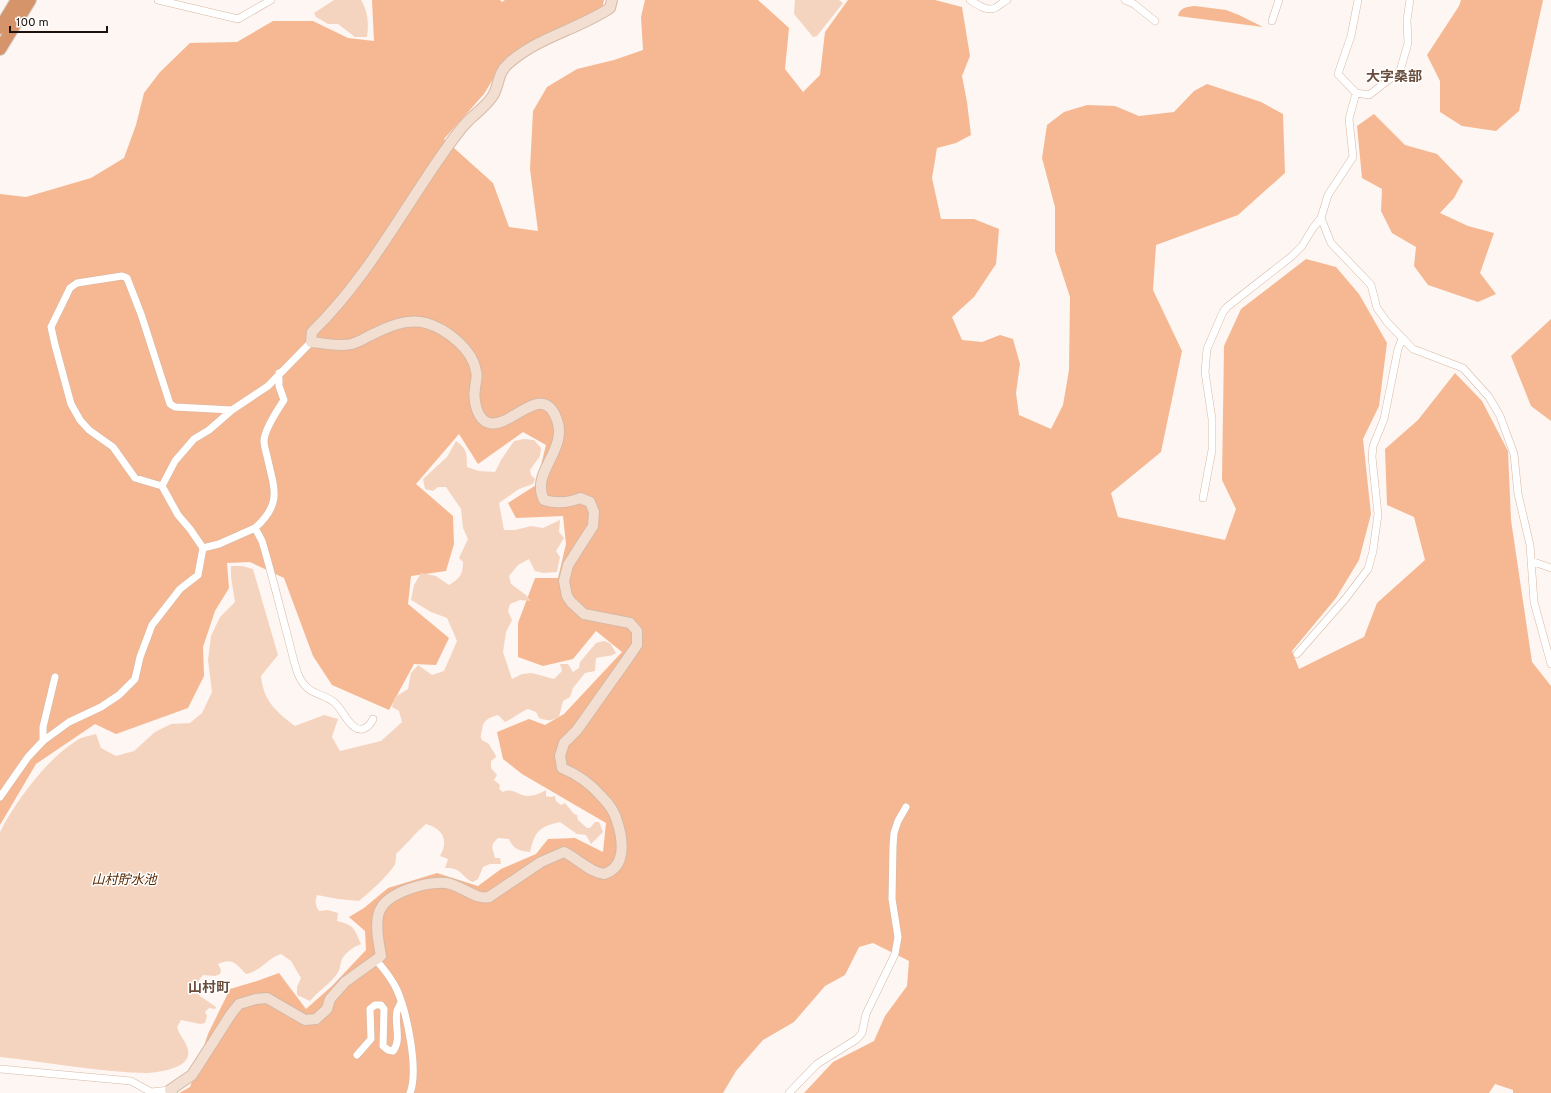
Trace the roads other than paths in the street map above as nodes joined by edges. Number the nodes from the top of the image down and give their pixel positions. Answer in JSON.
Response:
{"nodes":[{"id":1,"x":17,"y":0,"type":"edge"},
{"id":2,"x":30,"y":0,"type":"edge"},
{"id":3,"x":158,"y":0,"type":"edge"},
{"id":4,"x":270,"y":0,"type":"edge"},
{"id":5,"x":612,"y":0,"type":"edge"},
{"id":6,"x":970,"y":0,"type":"edge"},
{"id":7,"x":1007,"y":0,"type":"edge"},
{"id":8,"x":1125,"y":0,"type":"edge"},
{"id":9,"x":1278,"y":0,"type":"edge"},
{"id":10,"x":1358,"y":0,"type":"edge"},
{"id":11,"x":1410,"y":0,"type":"edge"},
{"id":12,"x":1155,"y":21,"type":"dead end"},
{"id":13,"x":1272,"y":21,"type":"dead end"},
{"id":14,"x":0,"y":28,"type":"edge"},
{"id":15,"x":0,"y":49,"type":"edge"},
{"id":16,"x":1356,"y":93,"type":"junction"},
{"id":17,"x":1321,"y":218,"type":"junction"},
{"id":18,"x":1402,"y":339,"type":"junction"},
{"id":19,"x":311,"y":342,"type":"junction"},
{"id":20,"x":279,"y":373,"type":"junction"},
{"id":21,"x":232,"y":410,"type":"junction"},
{"id":22,"x":162,"y":486,"type":"junction"},
{"id":23,"x":1203,"y":498,"type":"dead end"},
{"id":24,"x":254,"y":528,"type":"junction"},
{"id":25,"x":203,"y":548,"type":"junction"},
{"id":26,"x":1531,"y":561,"type":"junction"},
{"id":27,"x":1551,"y":568,"type":"edge"},
{"id":28,"x":1297,"y":654,"type":"dead end"},
{"id":29,"x":1551,"y":664,"type":"edge"},
{"id":30,"x":55,"y":677,"type":"dead end"},
{"id":31,"x":373,"y":718,"type":"dead end"},
{"id":32,"x":43,"y":741,"type":"junction"},
{"id":33,"x":0,"y":797,"type":"edge"},
{"id":34,"x":906,"y":807,"type":"dead end"},
{"id":35,"x":376,"y":960,"type":"junction"},
{"id":36,"x":401,"y":1002,"type":"junction"},
{"id":37,"x":357,"y":1056,"type":"dead end"},
{"id":38,"x":0,"y":1069,"type":"edge"},
{"id":39,"x":171,"y":1092,"type":"edge"},
{"id":40,"x":410,"y":1093,"type":"edge"},
{"id":41,"x":789,"y":1093,"type":"edge"}],
"edges":[{"from":1,"to":14,"type":"highway"},
{"from":2,"to":15,"type":"highway"},
{"from":3,"to":4,"type":"street"},
{"from":5,"to":19,"type":"street"},
{"from":6,"to":7,"type":"street"},
{"from":8,"to":12,"type":"street"},
{"from":9,"to":13,"type":"street"},
{"from":10,"to":16,"type":"street"},
{"from":11,"to":16,"type":"street"},
{"from":16,"to":17,"type":"street"},
{"from":17,"to":18,"type":"street"},
{"from":17,"to":23,"type":"street"},
{"from":18,"to":26,"type":"street"},
{"from":18,"to":28,"type":"street"},
{"from":19,"to":20,"type":"street"},
{"from":19,"to":35,"type":"street"},
{"from":20,"to":21,"type":"street"},
{"from":20,"to":24,"type":"street"},
{"from":21,"to":22,"type":"street"},
{"from":21,"to":22,"type":"street"},
{"from":22,"to":25,"type":"street"},
{"from":24,"to":25,"type":"street"},
{"from":24,"to":31,"type":"street"},
{"from":25,"to":32,"type":"street"},
{"from":26,"to":27,"type":"street"},
{"from":26,"to":29,"type":"street"},
{"from":30,"to":32,"type":"street"},
{"from":32,"to":33,"type":"street"},
{"from":34,"to":41,"type":"street"},
{"from":35,"to":36,"type":"street"},
{"from":35,"to":39,"type":"street"},
{"from":36,"to":37,"type":"street"},
{"from":36,"to":40,"type":"street"},
{"from":38,"to":39,"type":"street"}]}
